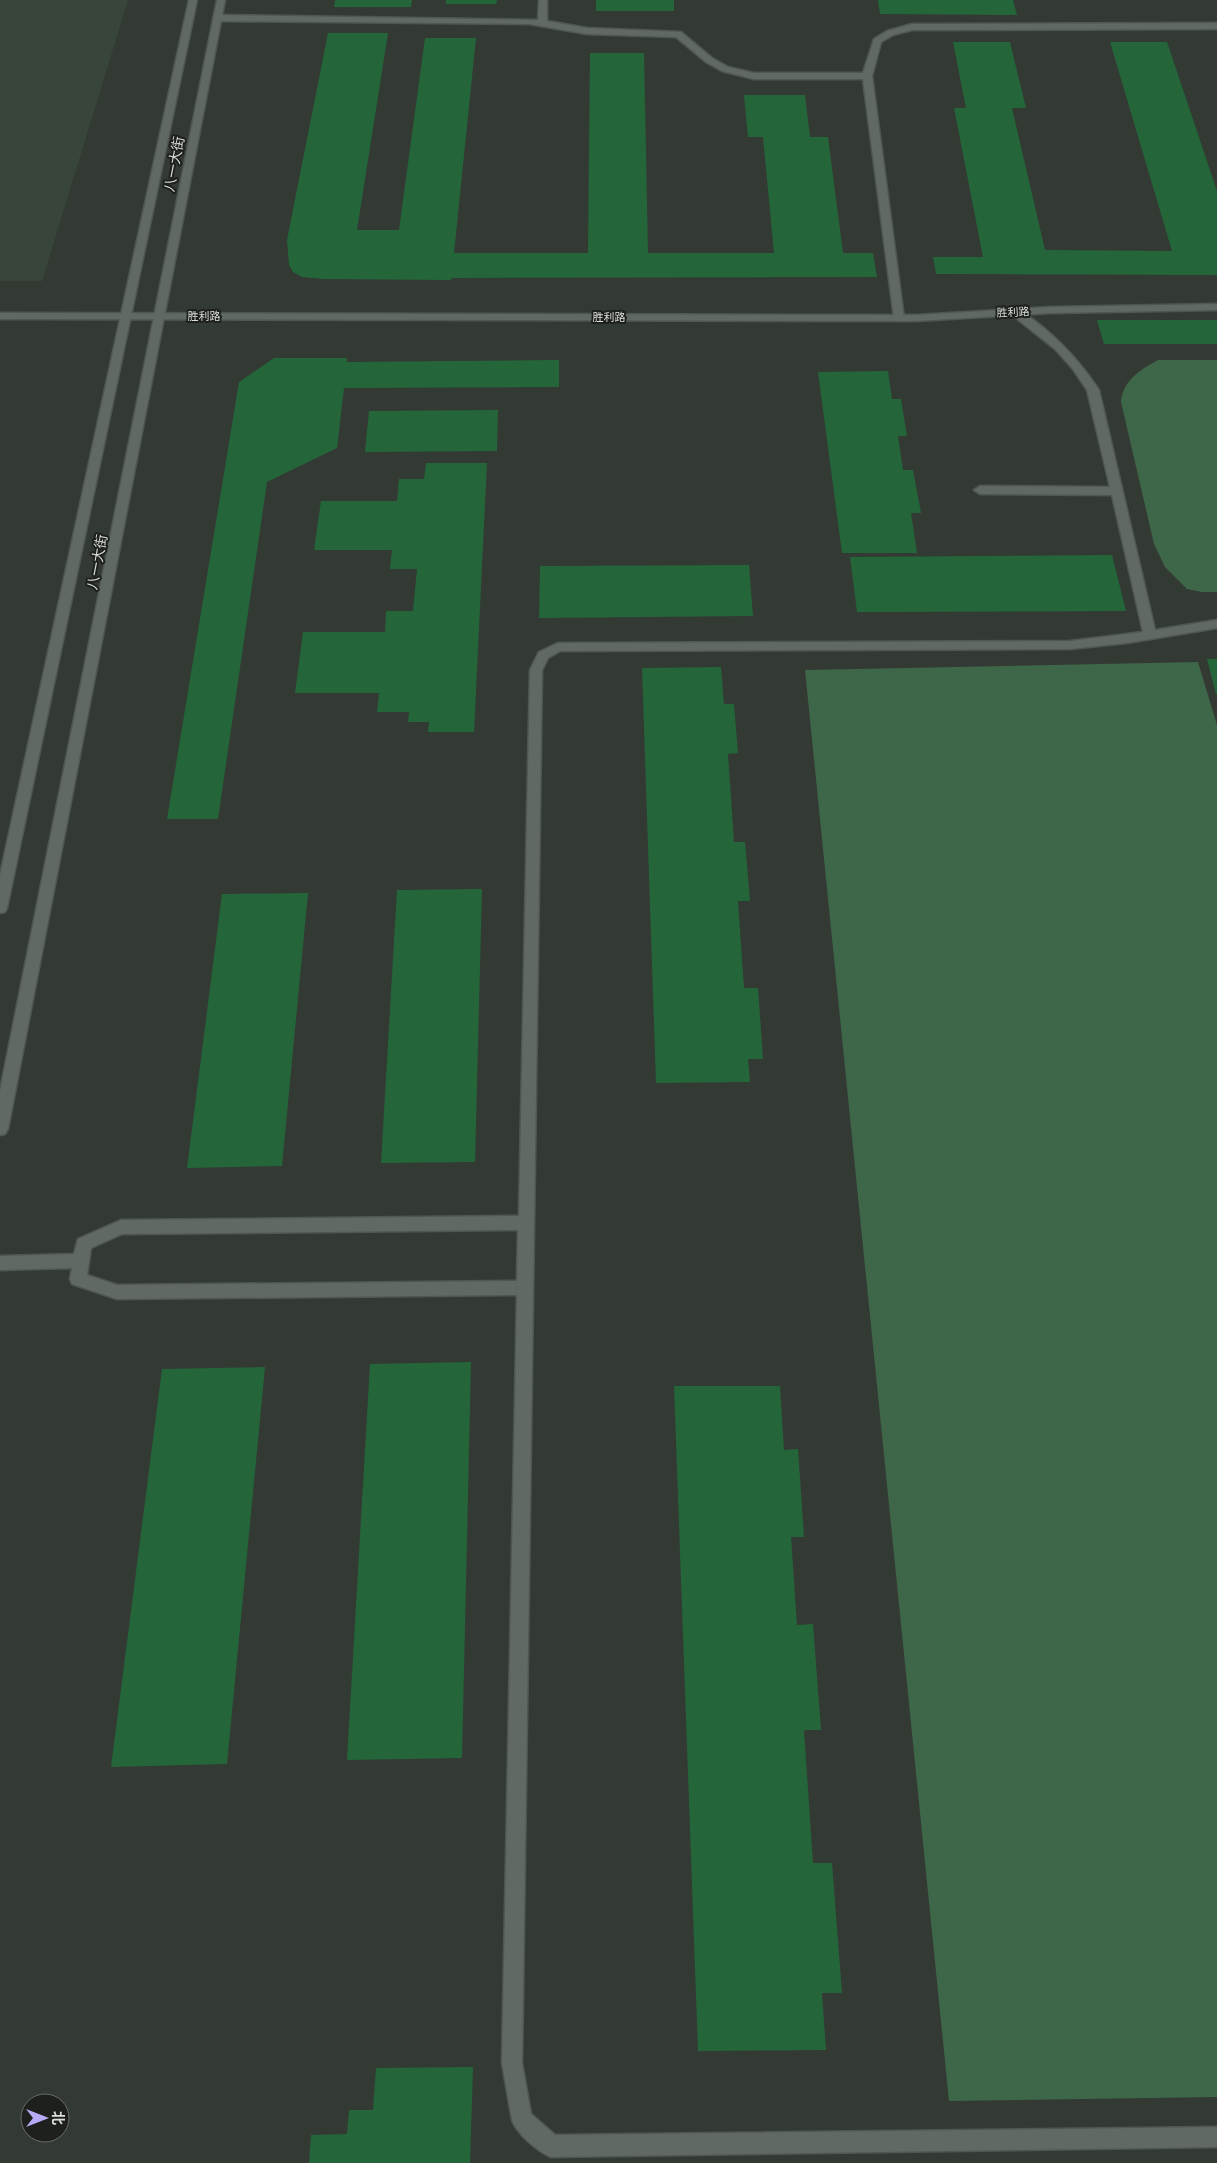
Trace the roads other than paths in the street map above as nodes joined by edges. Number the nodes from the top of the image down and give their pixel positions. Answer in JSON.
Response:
{"nodes":[{"id":1,"x":193,"y":0,"type":"edge"},
{"id":2,"x":221,"y":0,"type":"edge"},
{"id":3,"x":543,"y":0,"type":"edge"},
{"id":4,"x":217,"y":18,"type":"junction"},
{"id":5,"x":542,"y":24,"type":"junction"},
{"id":6,"x":1217,"y":26,"type":"edge"},
{"id":7,"x":867,"y":76,"type":"junction"},
{"id":8,"x":1217,"y":307,"type":"edge"},
{"id":9,"x":1015,"y":312,"type":"junction"},
{"id":10,"x":0,"y":316,"type":"edge"},
{"id":11,"x":126,"y":316,"type":"junction"},
{"id":12,"x":160,"y":316,"type":"junction"},
{"id":13,"x":899,"y":318,"type":"junction"},
{"id":14,"x":980,"y":490,"type":"dead end"},
{"id":15,"x":1116,"y":491,"type":"junction"},
{"id":16,"x":1217,"y":624,"type":"edge"},
{"id":17,"x":1150,"y":635,"type":"junction"},
{"id":18,"x":0,"y":908,"type":"edge"},
{"id":19,"x":0,"y":1129,"type":"edge"},
{"id":20,"x":527,"y":1223,"type":"junction"},
{"id":21,"x":82,"y":1261,"type":"junction"},
{"id":22,"x":0,"y":1263,"type":"edge"},
{"id":23,"x":525,"y":1288,"type":"junction"},
{"id":24,"x":1217,"y":2137,"type":"edge"}],
"edges":[{"from":1,"to":11,"type":"street","name":"八一大街"},
{"from":2,"to":4,"type":"street","name":"八一大街"},
{"from":3,"to":5,"type":"street"},
{"from":4,"to":5,"type":"street"},
{"from":4,"to":12,"type":"street","name":"八一大街"},
{"from":5,"to":7,"type":"street"},
{"from":6,"to":7,"type":"street"},
{"from":7,"to":13,"type":"street"},
{"from":8,"to":9,"type":"street","name":"胜利路"},
{"from":9,"to":13,"type":"street","name":"胜利路"},
{"from":9,"to":15,"type":"street"},
{"from":10,"to":11,"type":"street","name":"胜利路"},
{"from":11,"to":12,"type":"street","name":"胜利路"},
{"from":11,"to":18,"type":"street","name":"八一大街"},
{"from":12,"to":13,"type":"street","name":"胜利路"},
{"from":12,"to":19,"type":"street","name":"八一大街"},
{"from":14,"to":15,"type":"street"},
{"from":15,"to":17,"type":"street"},
{"from":16,"to":17,"type":"street"},
{"from":17,"to":20,"type":"street"},
{"from":20,"to":21,"type":"street"},
{"from":20,"to":23,"type":"street"},
{"from":21,"to":22,"type":"street"},
{"from":21,"to":23,"type":"street"},
{"from":23,"to":24,"type":"street"}]}
